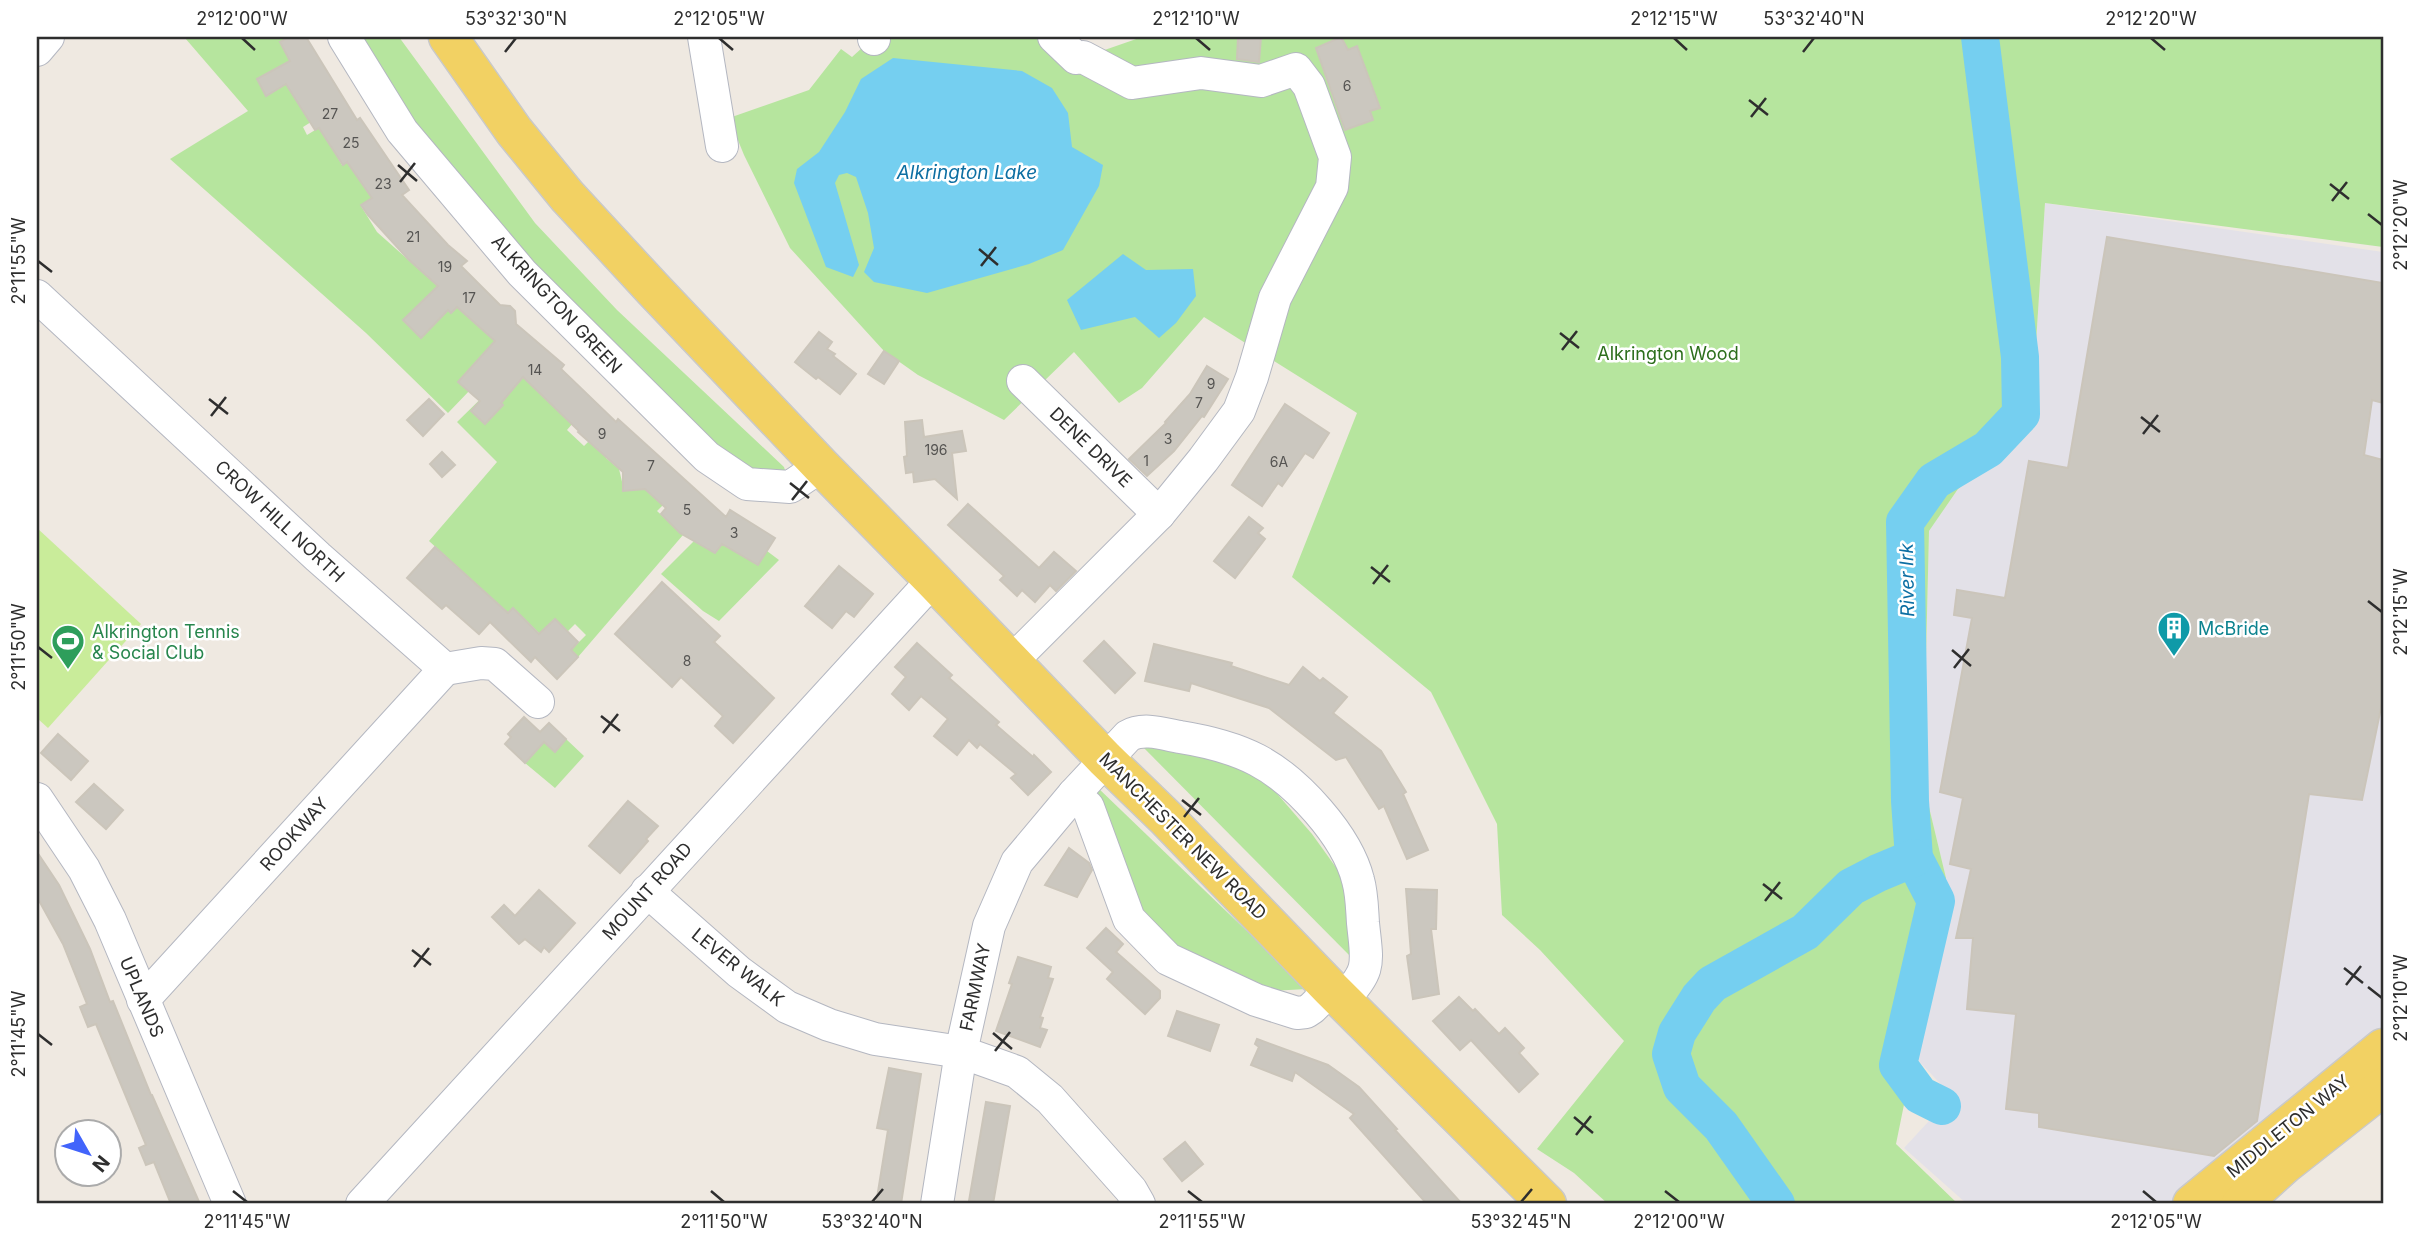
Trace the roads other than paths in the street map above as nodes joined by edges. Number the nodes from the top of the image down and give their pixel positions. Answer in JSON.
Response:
{"nodes":[{"id":1,"x":48,"y":37,"type":"edge"},
{"id":2,"x":344,"y":37,"type":"edge"},
{"id":3,"x":448,"y":37,"type":"edge"},
{"id":4,"x":704,"y":37,"type":"edge"},
{"id":5,"x":1054,"y":37,"type":"edge"},
{"id":6,"x":37,"y":50,"type":"edge"},
{"id":7,"x":722,"y":146,"type":"dead end"},
{"id":8,"x":37,"y":296,"type":"edge"},
{"id":9,"x":1023,"y":381,"type":"dead end"},
{"id":10,"x":821,"y":466,"type":"junction"},
{"id":11,"x":1159,"y":514,"type":"junction"},
{"id":12,"x":933,"y":580,"type":"junction"},
{"id":13,"x":1011,"y":662,"type":"junction"},
{"id":14,"x":445,"y":669,"type":"junction"},
{"id":15,"x":538,"y":702,"type":"dead end"},
{"id":16,"x":1105,"y":759,"type":"junction"},
{"id":17,"x":1074,"y":794,"type":"junction"},
{"id":18,"x":37,"y":799,"type":"edge"},
{"id":19,"x":647,"y":891,"type":"junction"},
{"id":20,"x":1337,"y":994,"type":"junction"},
{"id":21,"x":143,"y":1000,"type":"junction"},
{"id":22,"x":2383,"y":1048,"type":"edge"},
{"id":23,"x":961,"y":1052,"type":"junction"},
{"id":24,"x":2383,"y":1087,"type":"edge"},
{"id":25,"x":1542,"y":1202,"type":"edge"},
{"id":26,"x":230,"y":1204,"type":"edge"},
{"id":27,"x":362,"y":1204,"type":"edge"},
{"id":28,"x":937,"y":1204,"type":"edge"},
{"id":29,"x":1139,"y":1204,"type":"edge"},
{"id":30,"x":2192,"y":1204,"type":"edge"},
{"id":31,"x":2241,"y":1204,"type":"edge"}],
"edges":[{"from":1,"to":6,"type":"street"},
{"from":2,"to":10,"type":"street","name":"ALKRINGTON GREEN"},
{"from":3,"to":10,"type":"main road","name":"MANCHESTER NEW ROAD"},
{"from":4,"to":7,"type":"street"},
{"from":5,"to":11,"type":"street"},
{"from":8,"to":14,"type":"street","name":"CROW HILL NORTH"},
{"from":9,"to":11,"type":"street","name":"DENE DRIVE"},
{"from":10,"to":12,"type":"main road","name":"MANCHESTER NEW ROAD"},
{"from":11,"to":13,"type":"street"},
{"from":12,"to":13,"type":"main road","name":"MANCHESTER NEW ROAD"},
{"from":12,"to":19,"type":"street","name":"MOUNT ROAD"},
{"from":13,"to":16,"type":"main road","name":"MANCHESTER NEW ROAD"},
{"from":14,"to":15,"type":"street"},
{"from":14,"to":21,"type":"street","name":"ROOKWAY"},
{"from":16,"to":17,"type":"street","name":"FARMWAY"},
{"from":16,"to":20,"type":"main road","name":"MANCHESTER NEW ROAD"},
{"from":16,"to":20,"type":"street","name":"FARMWAY"},
{"from":17,"to":20,"type":"street","name":"FARMWAY"},
{"from":17,"to":23,"type":"street","name":"FARMWAY"},
{"from":18,"to":21,"type":"street","name":"UPLANDS"},
{"from":19,"to":23,"type":"street","name":"LEVER WALK"},
{"from":19,"to":27,"type":"street","name":"MOUNT ROAD"},
{"from":20,"to":25,"type":"main road","name":"MANCHESTER NEW ROAD"},
{"from":21,"to":26,"type":"street","name":"UPLANDS"},
{"from":22,"to":30,"type":"main road","name":"MIDDLETON WAY"},
{"from":23,"to":28,"type":"street","name":"FARMWAY"},
{"from":23,"to":29,"type":"street","name":"LEVER WALK"},
{"from":24,"to":31,"type":"main road","name":"MIDDLETON WAY"}]}
